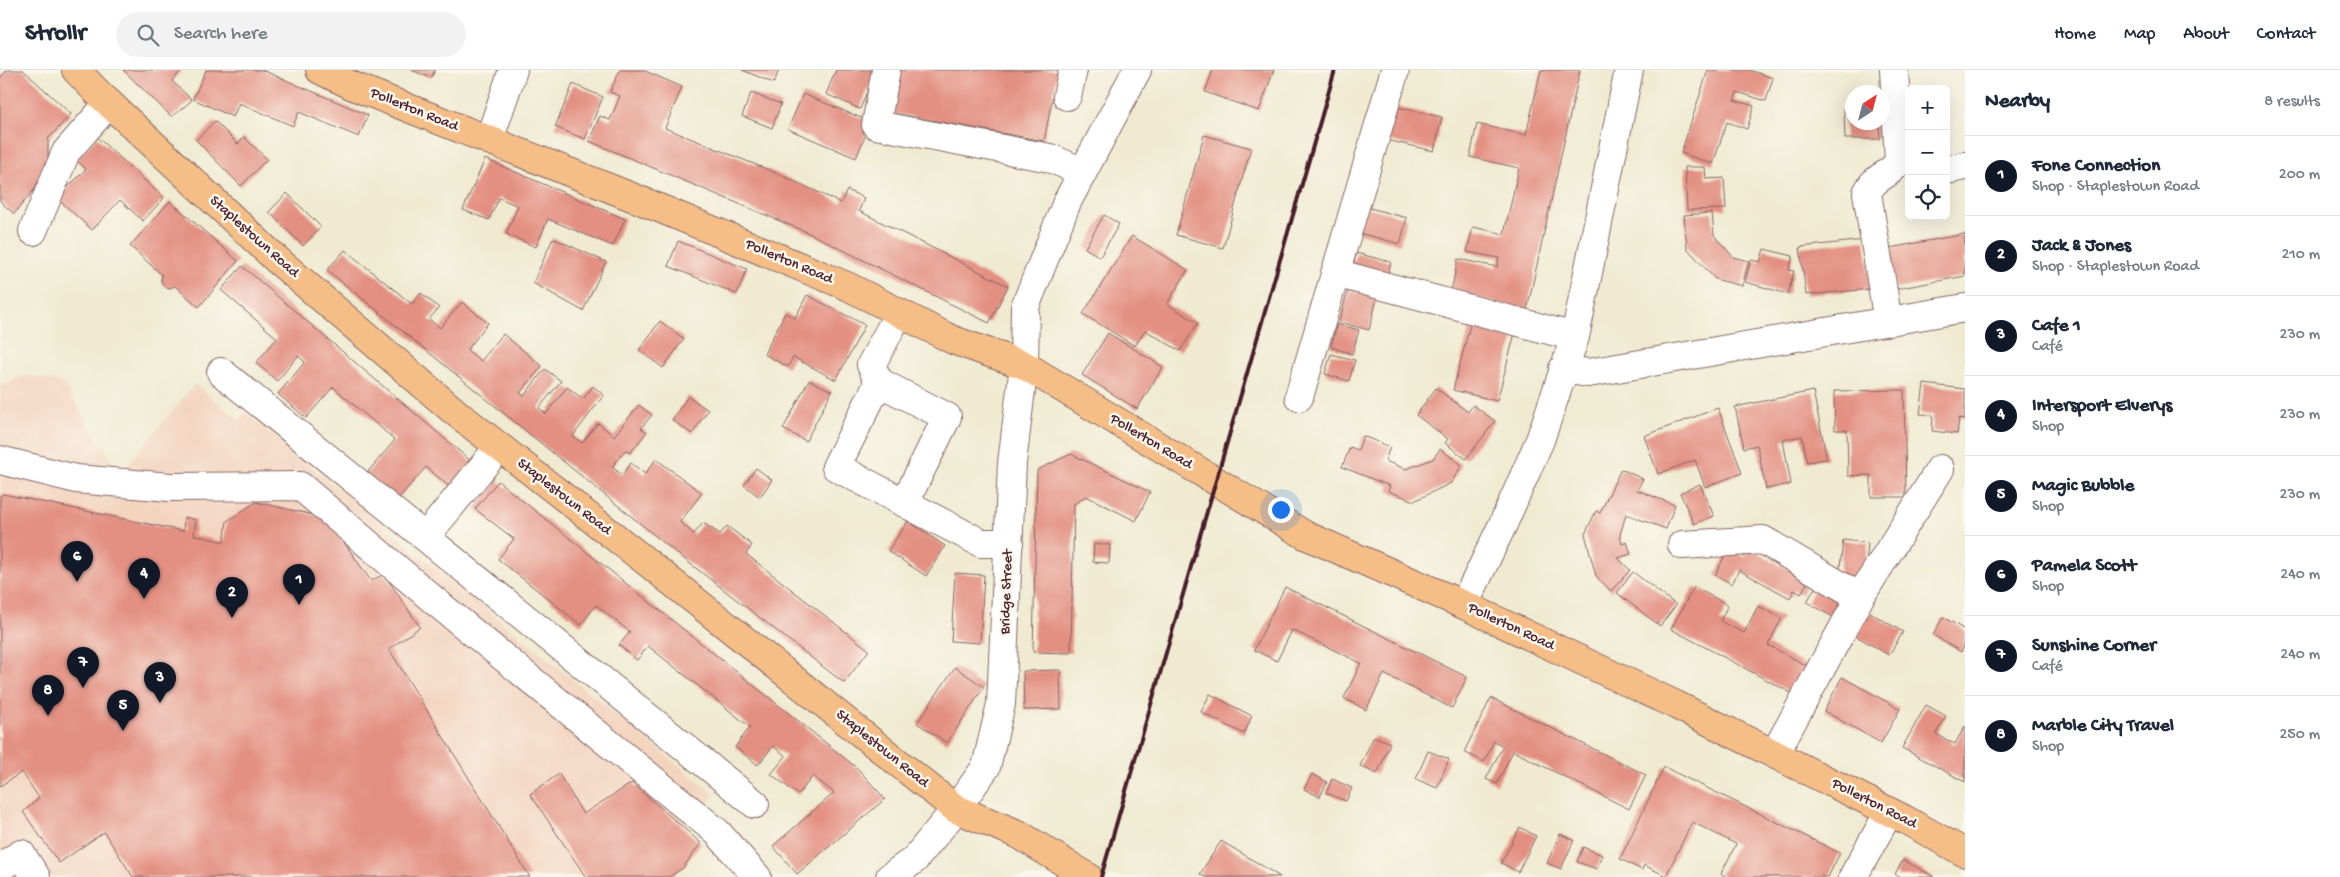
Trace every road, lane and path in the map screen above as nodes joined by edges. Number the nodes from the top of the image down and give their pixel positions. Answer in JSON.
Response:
{"nodes":[{"id":1,"x":76,"y":70,"type":"edge"},
{"id":2,"x":320,"y":70,"type":"edge"},
{"id":3,"x":513,"y":70,"type":"edge"},
{"id":4,"x":886,"y":70,"type":"edge"},
{"id":5,"x":1073,"y":70,"type":"edge"},
{"id":6,"x":1137,"y":70,"type":"edge"},
{"id":7,"x":1395,"y":70,"type":"edge"},
{"id":8,"x":1629,"y":70,"type":"edge"},
{"id":9,"x":1894,"y":70,"type":"edge"},
{"id":10,"x":1067,"y":96,"type":"dead end"},
{"id":11,"x":109,"y":102,"type":"junction"},
{"id":12,"x":489,"y":140,"type":"junction"},
{"id":13,"x":1965,"y":166,"type":"edge"},
{"id":14,"x":1950,"y":169,"type":"edge"},
{"id":15,"x":1083,"y":172,"type":"junction"},
{"id":16,"x":1901,"y":173,"type":"edge"},
{"id":17,"x":33,"y":231,"type":"dead end"},
{"id":18,"x":1335,"y":273,"type":"junction"},
{"id":19,"x":1965,"y":308,"type":"edge"},
{"id":20,"x":899,"y":313,"type":"junction"},
{"id":21,"x":1888,"y":322,"type":"junction"},
{"id":22,"x":1575,"y":337,"type":"junction"},
{"id":23,"x":1024,"y":365,"type":"junction"},
{"id":24,"x":1563,"y":369,"type":"junction"},
{"id":25,"x":221,"y":372,"type":"dead end"},
{"id":26,"x":879,"y":382,"type":"junction"},
{"id":27,"x":1299,"y":397,"type":"dead end"},
{"id":28,"x":499,"y":447,"type":"junction"},
{"id":29,"x":0,"y":460,"type":"edge"},
{"id":30,"x":1940,"y":469,"type":"dead end"},
{"id":31,"x":904,"y":502,"type":"junction"},
{"id":32,"x":426,"y":536,"type":"junction"},
{"id":33,"x":1009,"y":544,"type":"junction"},
{"id":34,"x":1682,"y":545,"type":"dead end"},
{"id":35,"x":1860,"y":597,"type":"junction"},
{"id":36,"x":1464,"y":604,"type":"junction"},
{"id":37,"x":1775,"y":753,"type":"junction"},
{"id":38,"x":755,"y":804,"type":"dead end"},
{"id":39,"x":956,"y":809,"type":"junction"},
{"id":40,"x":1889,"y":812,"type":"junction"},
{"id":41,"x":1965,"y":853,"type":"edge"},
{"id":42,"x":0,"y":867,"type":"edge"},
{"id":43,"x":36,"y":877,"type":"edge"},
{"id":44,"x":757,"y":877,"type":"edge"},
{"id":45,"x":890,"y":877,"type":"edge"},
{"id":46,"x":1088,"y":877,"type":"edge"},
{"id":47,"x":1853,"y":877,"type":"edge"}],
"edges":[{"from":1,"to":11,"type":"main road","name":"Staplestown Road"},
{"from":2,"to":12,"type":"main road","name":"Pollerton Road"},
{"from":3,"to":12,"type":"street"},
{"from":4,"to":15,"type":"street"},
{"from":5,"to":10,"type":"street"},
{"from":6,"to":15,"type":"street","name":"Bridge Street"},
{"from":7,"to":18,"type":"street"},
{"from":8,"to":22,"type":"street"},
{"from":9,"to":16,"type":"street"},
{"from":11,"to":17,"type":"street"},
{"from":11,"to":28,"type":"main road","name":"Staplestown Road"},
{"from":12,"to":20,"type":"main road","name":"Pollerton Road"},
{"from":13,"to":14,"type":"street"},
{"from":15,"to":23,"type":"street","name":"Bridge Street"},
{"from":16,"to":21,"type":"street"},
{"from":18,"to":22,"type":"street"},
{"from":18,"to":27,"type":"street"},
{"from":19,"to":21,"type":"street"},
{"from":20,"to":23,"type":"main road","name":"Pollerton Road"},
{"from":20,"to":26,"type":"street"},
{"from":21,"to":24,"type":"street"},
{"from":22,"to":24,"type":"street"},
{"from":23,"to":33,"type":"street","name":"Bridge Street"},
{"from":23,"to":36,"type":"main road","name":"Pollerton Road"},
{"from":24,"to":36,"type":"street"},
{"from":25,"to":32,"type":"street"},
{"from":26,"to":31,"type":"street"},
{"from":26,"to":31,"type":"street"},
{"from":28,"to":32,"type":"street"},
{"from":28,"to":39,"type":"main road","name":"Staplestown Road"},
{"from":29,"to":44,"type":"street"},
{"from":30,"to":35,"type":"street"},
{"from":31,"to":33,"type":"street"},
{"from":32,"to":38,"type":"street"},
{"from":33,"to":39,"type":"street","name":"Bridge Street"},
{"from":34,"to":35,"type":"street"},
{"from":35,"to":37,"type":"street"},
{"from":36,"to":37,"type":"main road","name":"Pollerton Road"},
{"from":37,"to":40,"type":"main road","name":"Pollerton Road"},
{"from":39,"to":45,"type":"street","name":"Bridge Street"},
{"from":39,"to":46,"type":"main road","name":"Staplestown Road"},
{"from":40,"to":41,"type":"main road","name":"Pollerton Road"},
{"from":40,"to":47,"type":"street"},
{"from":42,"to":43,"type":"street"}]}
